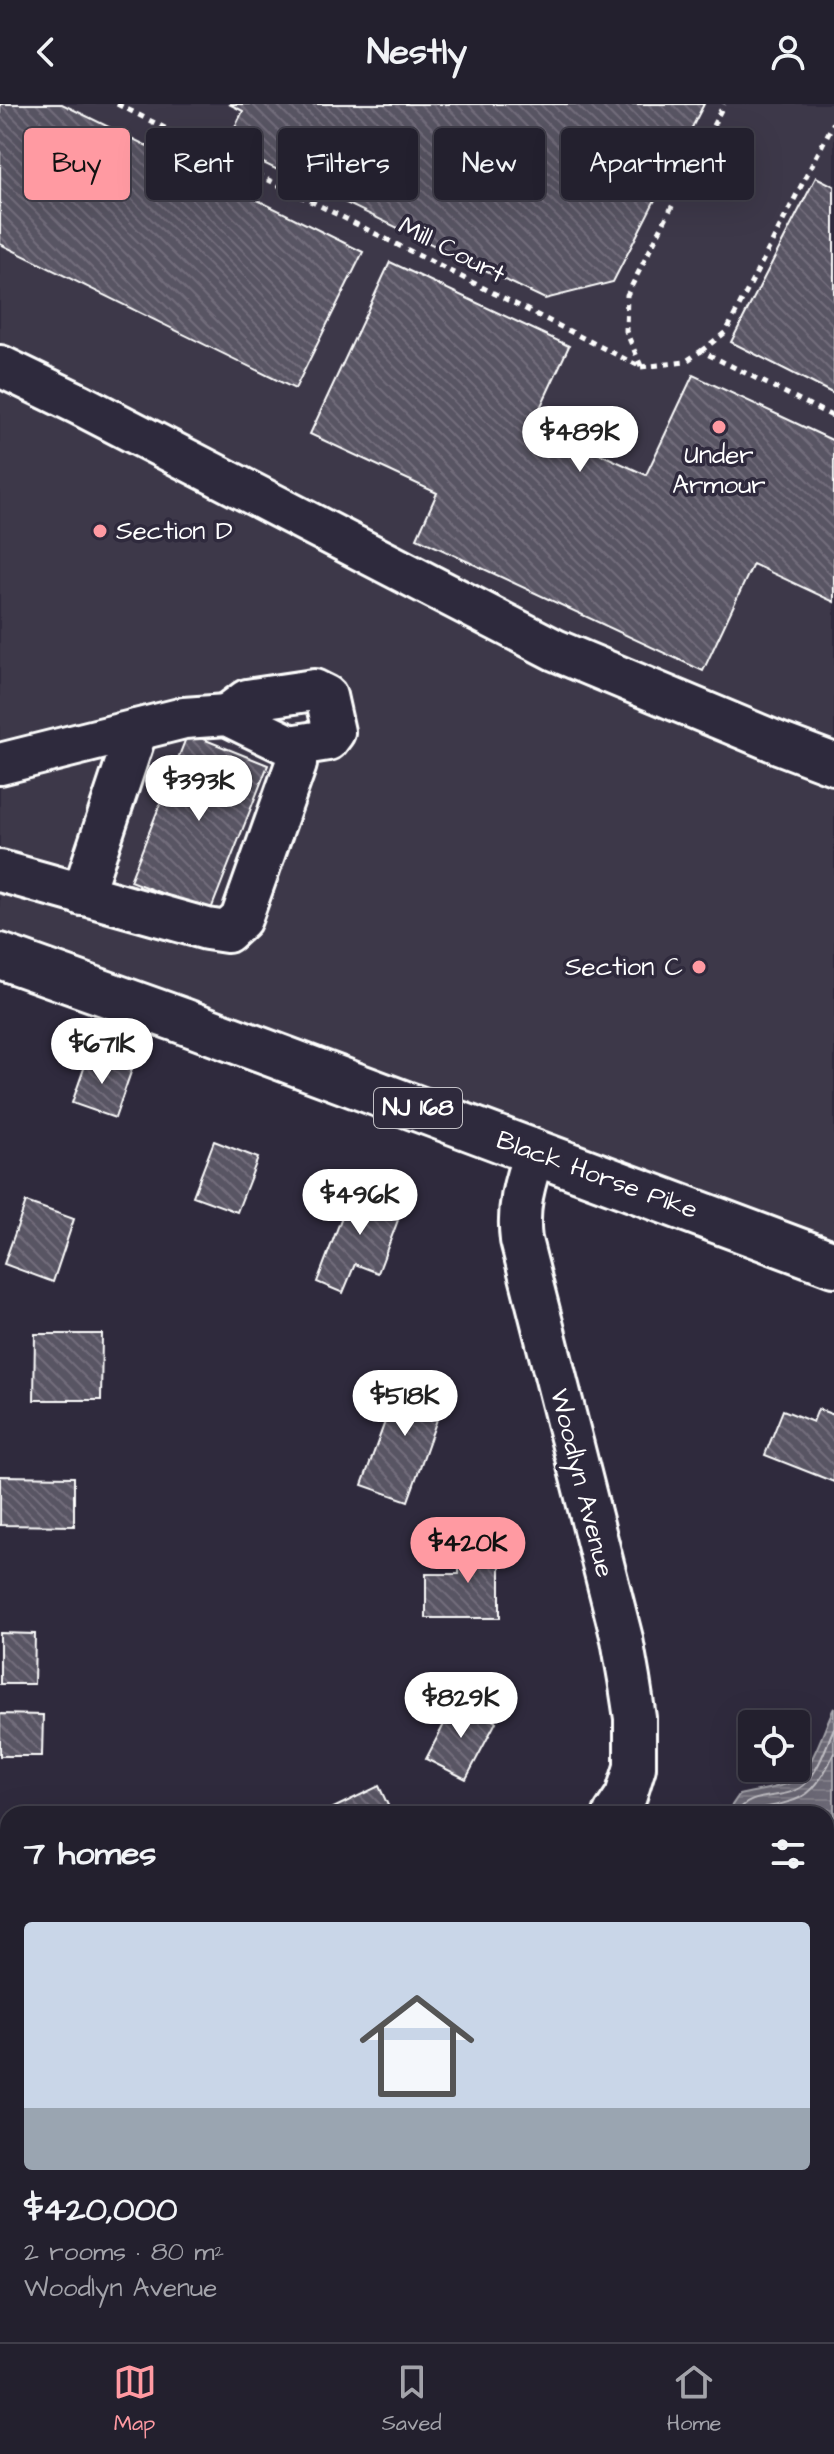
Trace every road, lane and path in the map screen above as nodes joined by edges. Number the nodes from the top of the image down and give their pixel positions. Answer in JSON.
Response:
{"nodes":[{"id":1,"x":117,"y":104,"type":"edge"},
{"id":2,"x":724,"y":104,"type":"edge"},
{"id":3,"x":834,"y":122,"type":"edge"},
{"id":4,"x":701,"y":351,"type":"junction"},
{"id":5,"x":0,"y":366,"type":"edge"},
{"id":6,"x":641,"y":367,"type":"junction"},
{"id":7,"x":834,"y":417,"type":"edge"},
{"id":8,"x":227,"y":715,"type":"junction"},
{"id":9,"x":137,"y":730,"type":"junction"},
{"id":10,"x":291,"y":746,"type":"junction"},
{"id":11,"x":0,"y":764,"type":"edge"},
{"id":12,"x":834,"y":764,"type":"edge"},
{"id":13,"x":0,"y":871,"type":"edge"},
{"id":14,"x":85,"y":896,"type":"junction"},
{"id":15,"x":0,"y":956,"type":"edge"},
{"id":16,"x":535,"y":1152,"type":"junction"},
{"id":17,"x":834,"y":1264,"type":"edge"},
{"id":18,"x":619,"y":1806,"type":"edge"}],
"edges":[{"from":1,"to":6,"type":"path","name":"Mill Court"},
{"from":2,"to":6,"type":"path"},
{"from":3,"to":4,"type":"path"},
{"from":4,"to":6,"type":"path"},
{"from":4,"to":7,"type":"path"},
{"from":5,"to":12,"type":"street"},
{"from":8,"to":9,"type":"street"},
{"from":8,"to":10,"type":"street"},
{"from":8,"to":10,"type":"street"},
{"from":9,"to":11,"type":"street"},
{"from":9,"to":14,"type":"street"},
{"from":10,"to":14,"type":"street"},
{"from":13,"to":14,"type":"street"},
{"from":15,"to":16,"type":"main road","name":"Black Horse Pike","number":"NJ 168"},
{"from":16,"to":17,"type":"main road","name":"Black Horse Pike","number":"NJ 168"},
{"from":16,"to":18,"type":"street","name":"Woodlyn Avenue"}]}
